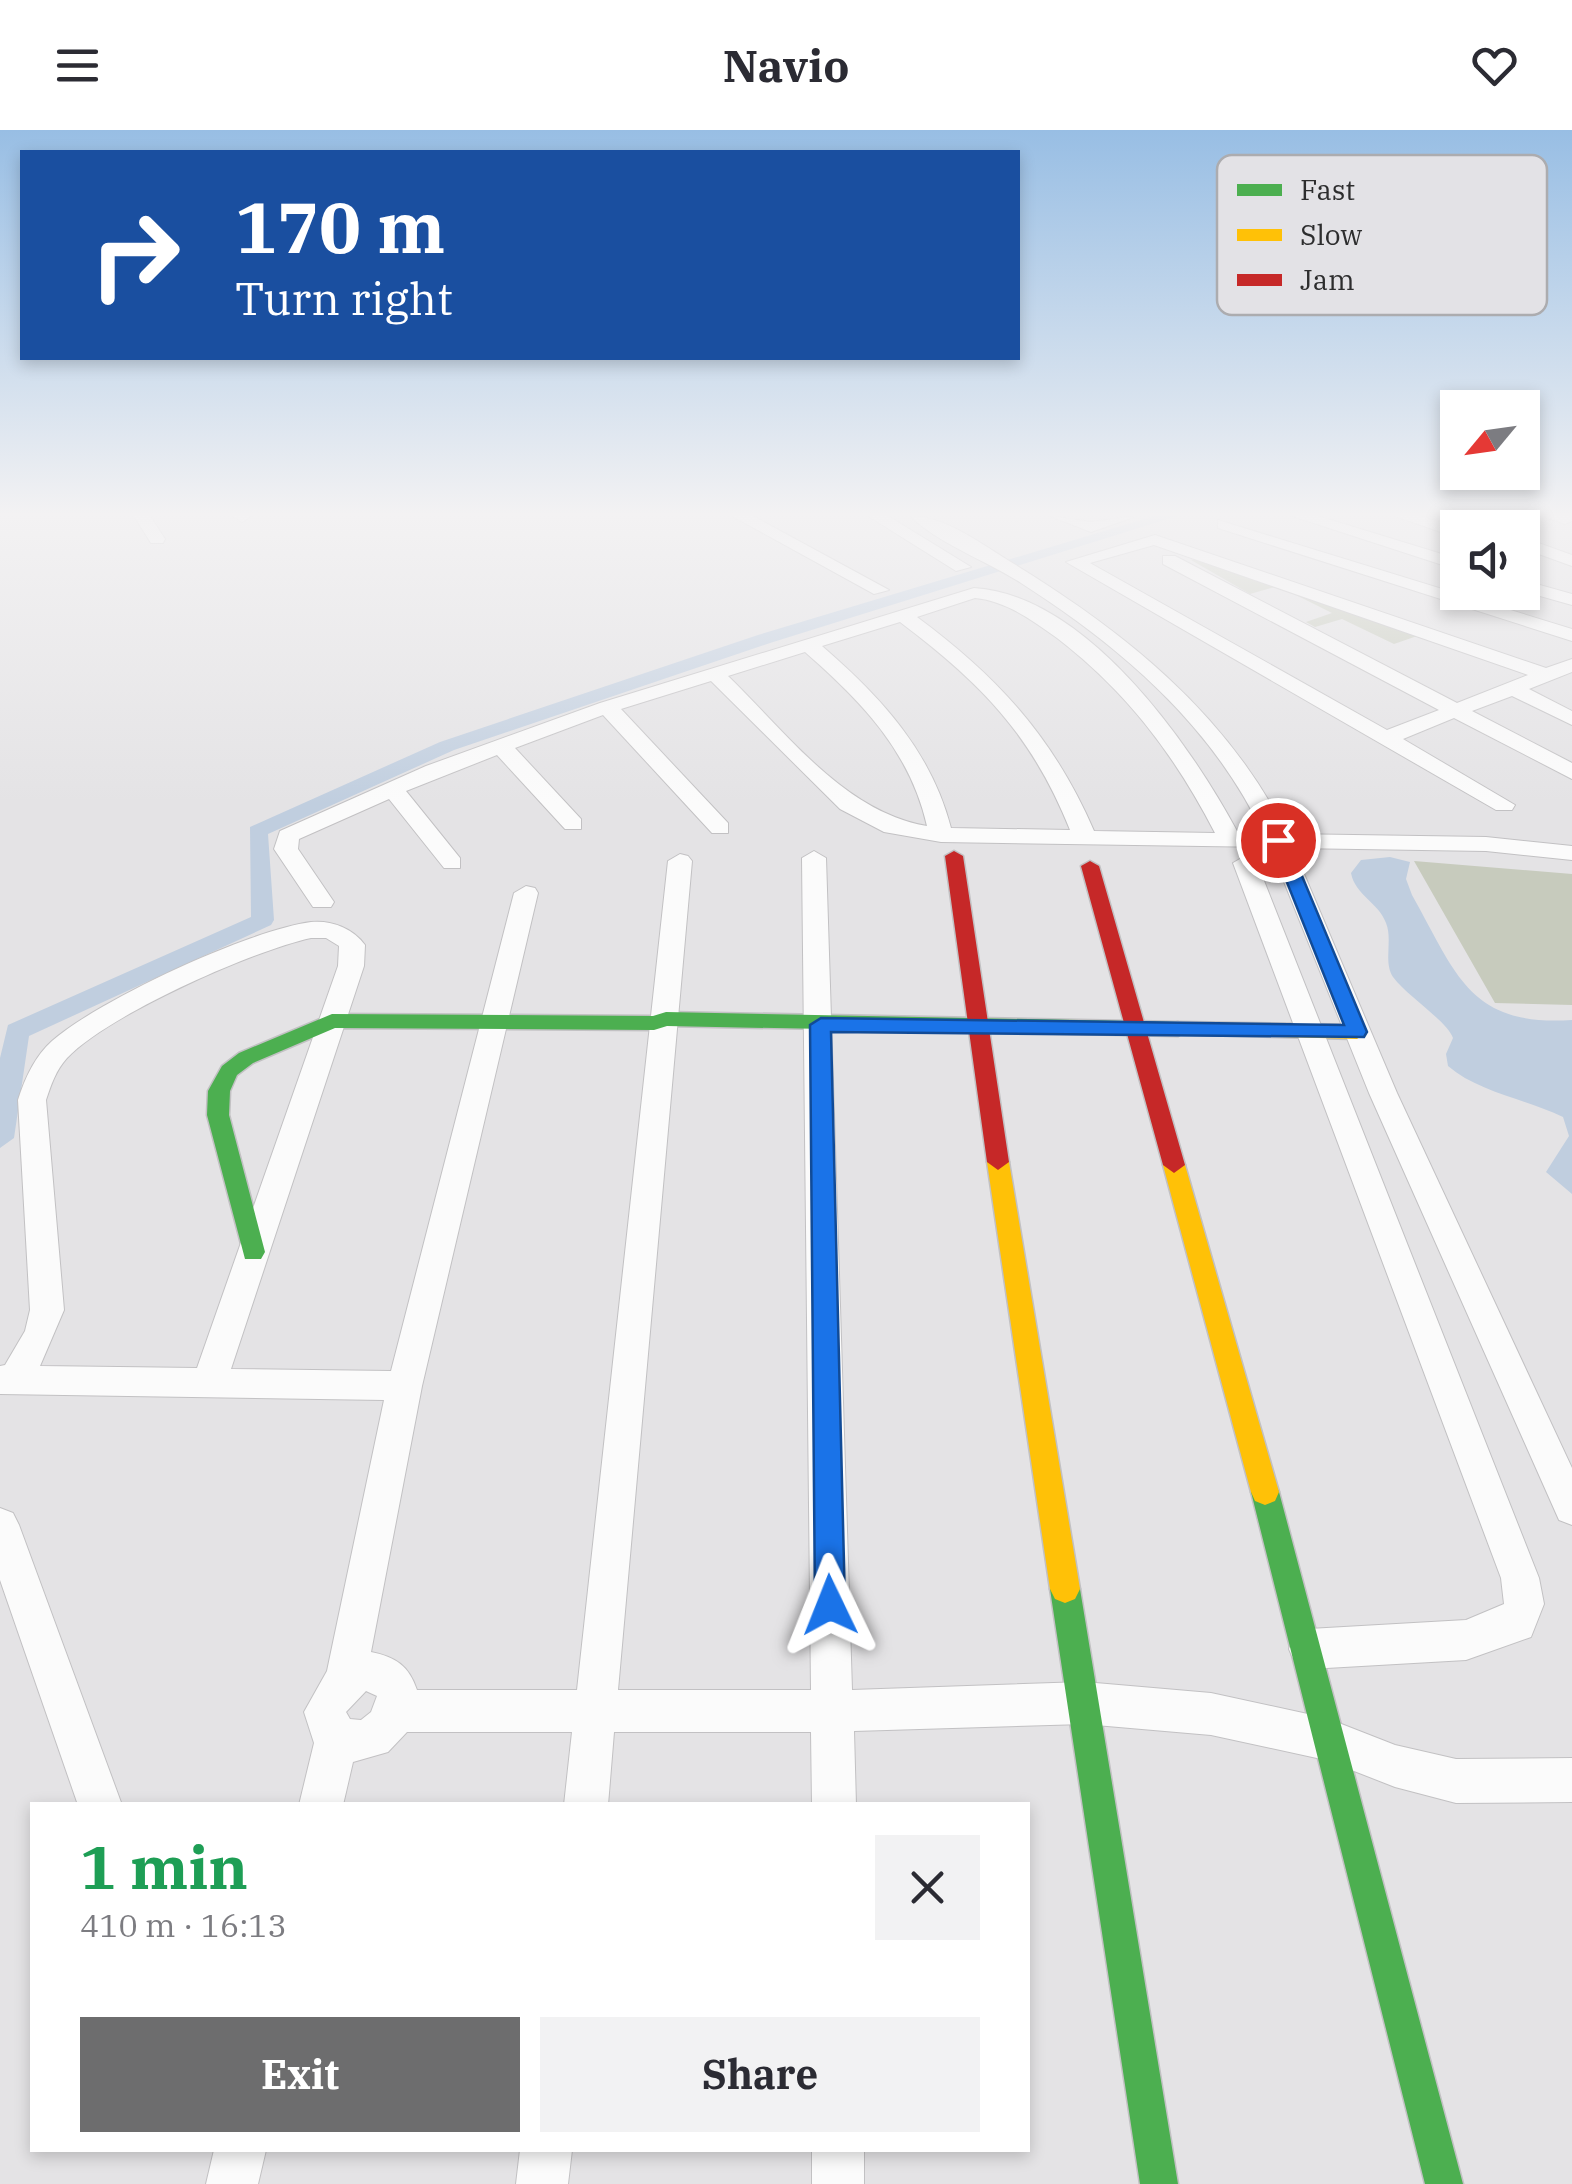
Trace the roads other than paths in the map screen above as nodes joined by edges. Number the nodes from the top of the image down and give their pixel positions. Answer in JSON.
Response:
{"nodes":[{"id":1,"x":908,"y":612,"type":"edge"},
{"id":2,"x":1028,"y":612,"type":"edge"},
{"id":3,"x":1070,"y":612,"type":"edge"},
{"id":4,"x":1161,"y":612,"type":"edge"},
{"id":5,"x":1268,"y":612,"type":"edge"},
{"id":6,"x":1365,"y":612,"type":"edge"},
{"id":7,"x":1499,"y":612,"type":"edge"},
{"id":8,"x":901,"y":614,"type":"junction"},
{"id":9,"x":1572,"y":635,"type":"edge"},
{"id":10,"x":807,"y":643,"type":"junction"},
{"id":11,"x":1572,"y":665,"type":"edge"},
{"id":12,"x":714,"y":673,"type":"junction"},
{"id":13,"x":1544,"y":674,"type":"junction"},
{"id":14,"x":1510,"y":688,"type":"junction"},
{"id":15,"x":606,"y":707,"type":"junction"},
{"id":16,"x":1455,"y":710,"type":"junction"},
{"id":17,"x":1572,"y":718,"type":"edge"},
{"id":18,"x":1386,"y":738,"type":"junction"},
{"id":19,"x":500,"y":745,"type":"junction"},
{"id":20,"x":1572,"y":772,"type":"edge"},
{"id":21,"x":392,"y":788,"type":"junction"},
{"id":22,"x":1504,"y":806,"type":"dead end"},
{"id":23,"x":572,"y":824,"type":"dead end"},
{"id":24,"x":720,"y":828,"type":"dead end"},
{"id":25,"x":1084,"y":834,"type":"junction"},
{"id":26,"x":941,"y":835,"type":"junction"},
{"id":27,"x":1278,"y":840,"type":"junction"},
{"id":28,"x":1237,"y":850,"type":"junction"},
{"id":29,"x":1572,"y":853,"type":"edge"},
{"id":30,"x":954,"y":856,"type":"dead end"},
{"id":31,"x":814,"y":858,"type":"dead end"},
{"id":32,"x":680,"y":861,"type":"dead end"},
{"id":33,"x":452,"y":862,"type":"dead end"},
{"id":34,"x":1090,"y":866,"type":"dead end"},
{"id":35,"x":526,"y":893,"type":"dead end"},
{"id":36,"x":322,"y":902,"type":"dead end"},
{"id":37,"x":666,"y":1018,"type":"junction"},
{"id":38,"x":332,"y":1021,"type":"junction"},
{"id":39,"x":492,"y":1022,"type":"junction"},
{"id":40,"x":821,"y":1025,"type":"junction"},
{"id":41,"x":976,"y":1026,"type":"junction"},
{"id":42,"x":1134,"y":1028,"type":"junction"},
{"id":43,"x":1307,"y":1030,"type":"junction"},
{"id":44,"x":1357,"y":1032,"type":"junction"},
{"id":45,"x":254,"y":1252,"type":"junction"},
{"id":46,"x":8,"y":1379,"type":"edge"},
{"id":47,"x":210,"y":1380,"type":"junction"},
{"id":48,"x":405,"y":1386,"type":"junction"},
{"id":49,"x":1572,"y":1508,"type":"edge"},
{"id":50,"x":0,"y":1525,"type":"edge"},
{"id":51,"x":1309,"y":1648,"type":"junction"},
{"id":52,"x":346,"y":1677,"type":"junction"},
{"id":53,"x":1084,"y":1704,"type":"junction"},
{"id":54,"x":598,"y":1709,"type":"junction"},
{"id":55,"x":396,"y":1711,"type":"junction"},
{"id":56,"x":833,"y":1711,"type":"junction"},
{"id":57,"x":337,"y":1737,"type":"junction"},
{"id":58,"x":1326,"y":1739,"type":"junction"},
{"id":59,"x":1572,"y":1780,"type":"edge"},
{"id":60,"x":99,"y":1802,"type":"edge"},
{"id":61,"x":322,"y":1802,"type":"edge"},
{"id":62,"x":586,"y":1802,"type":"edge"},
{"id":63,"x":834,"y":1802,"type":"edge"},
{"id":64,"x":546,"y":2152,"type":"edge"},
{"id":65,"x":838,"y":2152,"type":"edge"},
{"id":66,"x":542,"y":2184,"type":"edge"},
{"id":67,"x":838,"y":2184,"type":"edge"},
{"id":68,"x":1159,"y":2184,"type":"edge"},
{"id":69,"x":1444,"y":2184,"type":"edge"}],
"edges":[{"from":1,"to":8,"type":"street"},
{"from":2,"to":28,"type":"street"},
{"from":3,"to":27,"type":"street"},
{"from":4,"to":18,"type":"street"},
{"from":5,"to":16,"type":"street"},
{"from":6,"to":13,"type":"street"},
{"from":7,"to":9,"type":"street"},
{"from":8,"to":10,"type":"street"},
{"from":8,"to":25,"type":"street"},
{"from":10,"to":12,"type":"street"},
{"from":10,"to":26,"type":"street"},
{"from":11,"to":13,"type":"street"},
{"from":12,"to":15,"type":"street"},
{"from":12,"to":26,"type":"street"},
{"from":13,"to":14,"type":"street"},
{"from":14,"to":16,"type":"street"},
{"from":14,"to":17,"type":"street"},
{"from":15,"to":19,"type":"street"},
{"from":15,"to":24,"type":"street"},
{"from":16,"to":18,"type":"street"},
{"from":16,"to":20,"type":"street"},
{"from":18,"to":22,"type":"street"},
{"from":19,"to":21,"type":"street"},
{"from":19,"to":23,"type":"street"},
{"from":21,"to":33,"type":"street"},
{"from":21,"to":36,"type":"street"},
{"from":25,"to":26,"type":"street"},
{"from":25,"to":28,"type":"street"},
{"from":27,"to":28,"type":"street"},
{"from":27,"to":29,"type":"street"},
{"from":27,"to":44,"type":"street"},
{"from":28,"to":43,"type":"street"},
{"from":30,"to":41,"type":"street"},
{"from":31,"to":40,"type":"street"},
{"from":32,"to":37,"type":"street"},
{"from":34,"to":42,"type":"street"},
{"from":35,"to":39,"type":"street"},
{"from":37,"to":39,"type":"street"},
{"from":37,"to":40,"type":"street"},
{"from":37,"to":54,"type":"street"},
{"from":38,"to":39,"type":"street"},
{"from":38,"to":45,"type":"street"},
{"from":38,"to":45,"type":"street"},
{"from":38,"to":46,"type":"street"},
{"from":39,"to":48,"type":"street"},
{"from":40,"to":41,"type":"street"},
{"from":40,"to":56,"type":"street"},
{"from":41,"to":42,"type":"street"},
{"from":41,"to":53,"type":"street"},
{"from":42,"to":43,"type":"street"},
{"from":42,"to":51,"type":"street"},
{"from":43,"to":44,"type":"street"},
{"from":43,"to":51,"type":"street"},
{"from":44,"to":49,"type":"street"},
{"from":45,"to":47,"type":"street"},
{"from":46,"to":47,"type":"street"},
{"from":47,"to":48,"type":"street"},
{"from":48,"to":52,"type":"street"},
{"from":50,"to":60,"type":"street"},
{"from":51,"to":58,"type":"street"},
{"from":52,"to":55,"type":"street"},
{"from":52,"to":57,"type":"street"},
{"from":53,"to":56,"type":"street"},
{"from":53,"to":58,"type":"street"},
{"from":53,"to":68,"type":"street"},
{"from":54,"to":55,"type":"street"},
{"from":54,"to":56,"type":"street"},
{"from":54,"to":62,"type":"street"},
{"from":55,"to":57,"type":"street"},
{"from":56,"to":63,"type":"street"},
{"from":57,"to":61,"type":"street"},
{"from":58,"to":59,"type":"street"},
{"from":58,"to":69,"type":"street"},
{"from":64,"to":66,"type":"street"},
{"from":65,"to":67,"type":"street"}]}
